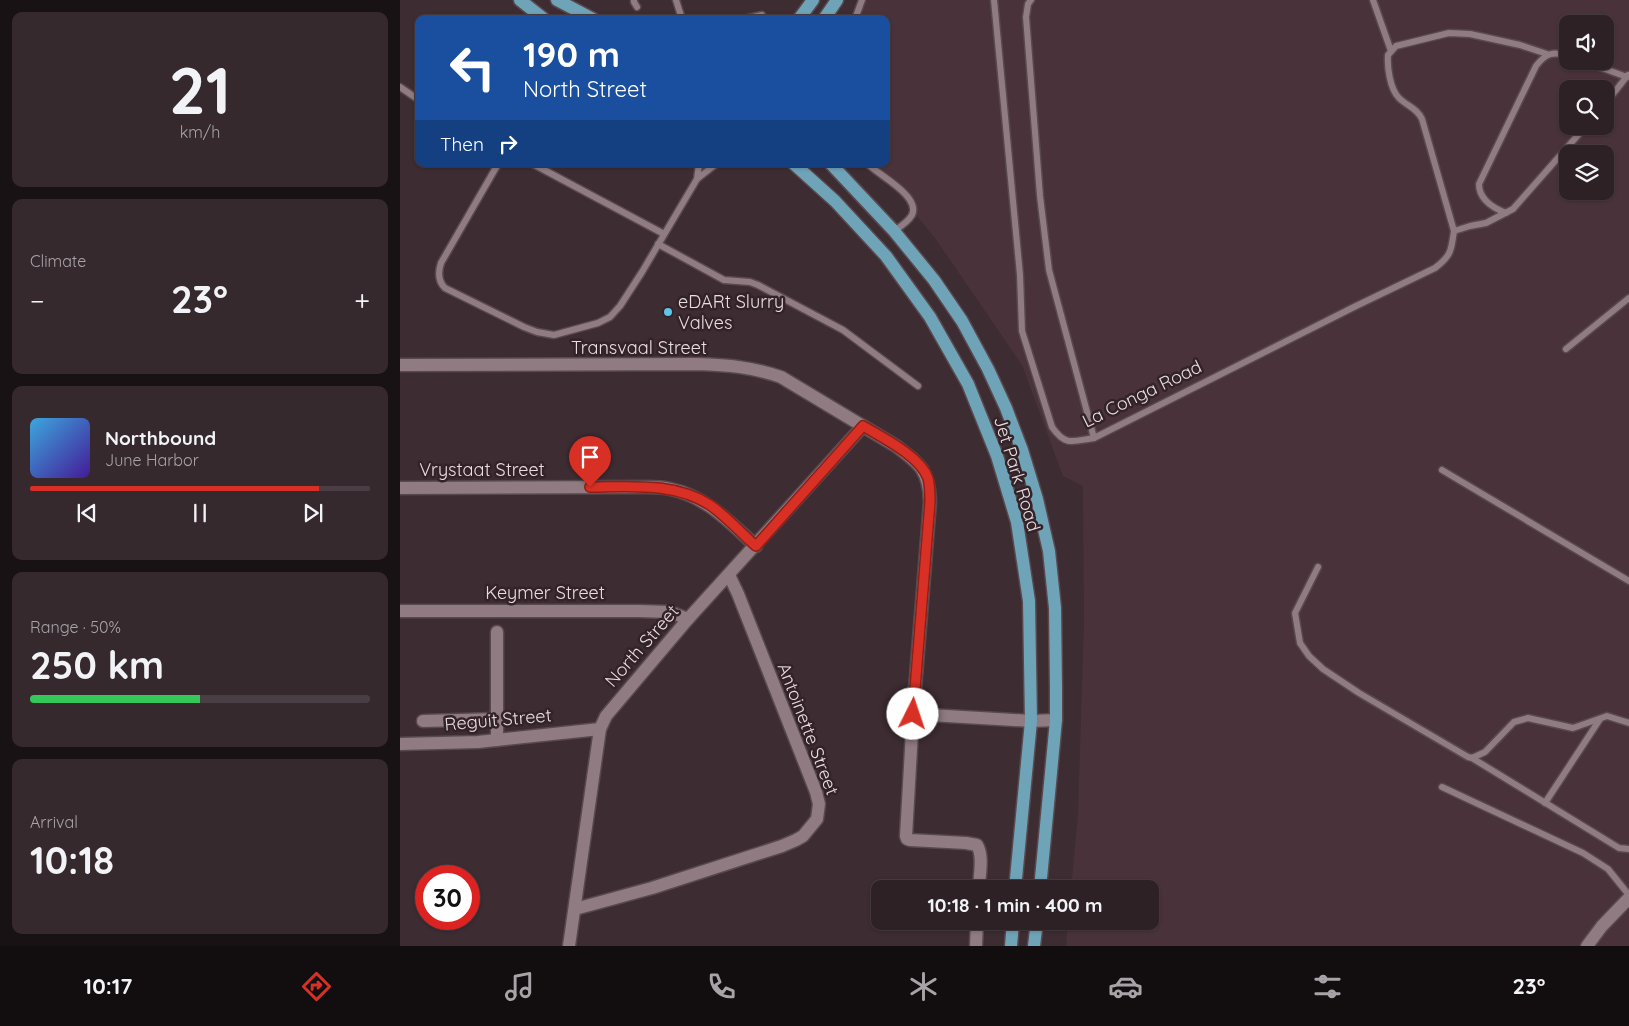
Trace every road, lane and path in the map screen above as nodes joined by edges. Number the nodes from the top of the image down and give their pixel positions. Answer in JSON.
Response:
{"nodes":[{"id":1,"x":520,"y":0,"type":"edge"},
{"id":2,"x":557,"y":0,"type":"edge"},
{"id":3,"x":676,"y":0,"type":"edge"},
{"id":4,"x":813,"y":0,"type":"edge"},
{"id":5,"x":837,"y":0,"type":"edge"},
{"id":6,"x":862,"y":0,"type":"edge"},
{"id":7,"x":994,"y":0,"type":"edge"},
{"id":8,"x":1031,"y":0,"type":"edge"},
{"id":9,"x":1373,"y":0,"type":"edge"},
{"id":10,"x":539,"y":15,"type":"edge"},
{"id":11,"x":585,"y":15,"type":"edge"},
{"id":12,"x":681,"y":15,"type":"edge"},
{"id":13,"x":801,"y":15,"type":"edge"},
{"id":14,"x":827,"y":15,"type":"edge"},
{"id":15,"x":856,"y":15,"type":"edge"},
{"id":16,"x":1391,"y":51,"type":"junction"},
{"id":17,"x":1559,"y":53,"type":"edge"},
{"id":18,"x":1547,"y":54,"type":"junction"},
{"id":19,"x":1610,"y":70,"type":"edge"},
{"id":20,"x":1628,"y":76,"type":"edge"},
{"id":21,"x":400,"y":87,"type":"edge"},
{"id":22,"x":1614,"y":93,"type":"edge"},
{"id":23,"x":415,"y":97,"type":"edge"},
{"id":24,"x":1578,"y":135,"type":"edge"},
{"id":25,"x":496,"y":167,"type":"edge"},
{"id":26,"x":539,"y":167,"type":"edge"},
{"id":27,"x":698,"y":167,"type":"edge"},
{"id":28,"x":712,"y":167,"type":"edge"},
{"id":29,"x":797,"y":167,"type":"edge"},
{"id":30,"x":835,"y":167,"type":"edge"},
{"id":31,"x":870,"y":167,"type":"edge"},
{"id":32,"x":696,"y":179,"type":"junction"},
{"id":33,"x":1506,"y":213,"type":"junction"},
{"id":34,"x":894,"y":231,"type":"junction"},
{"id":35,"x":1454,"y":231,"type":"junction"},
{"id":36,"x":664,"y":234,"type":"junction"},
{"id":37,"x":658,"y":244,"type":"junction"},
{"id":38,"x":1629,"y":298,"type":"edge"},
{"id":39,"x":1566,"y":349,"type":"dead end"},
{"id":40,"x":400,"y":365,"type":"edge"},
{"id":41,"x":918,"y":386,"type":"dead end"},
{"id":42,"x":863,"y":426,"type":"junction"},
{"id":43,"x":1094,"y":438,"type":"junction"},
{"id":44,"x":1442,"y":470,"type":"dead end"},
{"id":45,"x":400,"y":488,"type":"edge"},
{"id":46,"x":756,"y":546,"type":"junction"},
{"id":47,"x":1318,"y":567,"type":"dead end"},
{"id":48,"x":729,"y":575,"type":"junction"},
{"id":49,"x":1629,"y":581,"type":"edge"},
{"id":50,"x":400,"y":611,"type":"edge"},
{"id":51,"x":688,"y":620,"type":"junction"},
{"id":52,"x":497,"y":632,"type":"dead end"},
{"id":53,"x":913,"y":714,"type":"junction"},
{"id":54,"x":1601,"y":718,"type":"junction"},
{"id":55,"x":497,"y":719,"type":"junction"},
{"id":56,"x":1056,"y":720,"type":"junction"},
{"id":57,"x":423,"y":721,"type":"dead end"},
{"id":58,"x":1031,"y":721,"type":"junction"},
{"id":59,"x":1629,"y":723,"type":"edge"},
{"id":60,"x":600,"y":729,"type":"junction"},
{"id":61,"x":497,"y":740,"type":"junction"},
{"id":62,"x":400,"y":744,"type":"edge"},
{"id":63,"x":1472,"y":758,"type":"junction"},
{"id":64,"x":1442,"y":788,"type":"dead end"},
{"id":65,"x":1546,"y":803,"type":"junction"},
{"id":66,"x":1629,"y":849,"type":"edge"},
{"id":67,"x":979,"y":880,"type":"edge"},
{"id":68,"x":1017,"y":880,"type":"edge"},
{"id":69,"x":1041,"y":880,"type":"edge"},
{"id":70,"x":1629,"y":896,"type":"edge"},
{"id":71,"x":575,"y":909,"type":"junction"},
{"id":72,"x":977,"y":930,"type":"edge"},
{"id":73,"x":1012,"y":930,"type":"edge"},
{"id":74,"x":1036,"y":930,"type":"edge"},
{"id":75,"x":569,"y":946,"type":"edge"},
{"id":76,"x":976,"y":946,"type":"edge"},
{"id":77,"x":1011,"y":946,"type":"edge"},
{"id":78,"x":1034,"y":946,"type":"edge"},
{"id":79,"x":1587,"y":946,"type":"edge"}],
"edges":[{"from":1,"to":10,"type":"main road"},
{"from":2,"to":11,"type":"main road"},
{"from":3,"to":12,"type":"lane"},
{"from":4,"to":13,"type":"main road"},
{"from":5,"to":14,"type":"main road"},
{"from":6,"to":15,"type":"lane"},
{"from":7,"to":43,"type":"lane","name":"La Conga Road"},
{"from":8,"to":43,"type":"lane"},
{"from":9,"to":16,"type":"lane"},
{"from":16,"to":18,"type":"lane"},
{"from":16,"to":35,"type":"lane"},
{"from":17,"to":18,"type":"lane"},
{"from":18,"to":33,"type":"lane"},
{"from":19,"to":20,"type":"lane"},
{"from":20,"to":22,"type":"lane"},
{"from":21,"to":23,"type":"lane"},
{"from":24,"to":33,"type":"lane"},
{"from":25,"to":37,"type":"lane"},
{"from":26,"to":36,"type":"lane"},
{"from":27,"to":32,"type":"lane"},
{"from":28,"to":32,"type":"lane"},
{"from":29,"to":58,"type":"main road","name":"Jet Park Road"},
{"from":30,"to":34,"type":"main road","name":"Jet Park Road"},
{"from":31,"to":34,"type":"lane"},
{"from":32,"to":36,"type":"lane"},
{"from":33,"to":35,"type":"lane"},
{"from":34,"to":56,"type":"main road","name":"Jet Park Road"},
{"from":35,"to":43,"type":"lane","name":"La Conga Road"},
{"from":36,"to":37,"type":"lane"},
{"from":37,"to":41,"type":"lane"},
{"from":38,"to":39,"type":"lane"},
{"from":40,"to":42,"type":"street","name":"Transvaal Street"},
{"from":42,"to":46,"type":"street","name":"North Street"},
{"from":42,"to":53,"type":"street","name":"Transvaal Street"},
{"from":44,"to":49,"type":"lane"},
{"from":45,"to":46,"type":"street","name":"Vrystaat Street"},
{"from":46,"to":48,"type":"street","name":"North Street"},
{"from":47,"to":63,"type":"lane"},
{"from":48,"to":51,"type":"street","name":"North Street"},
{"from":48,"to":71,"type":"street","name":"Antoinette Street"},
{"from":50,"to":51,"type":"street","name":"Keymer Street"},
{"from":51,"to":60,"type":"street","name":"North Street"},
{"from":52,"to":55,"type":"street"},
{"from":53,"to":58,"type":"street"},
{"from":53,"to":67,"type":"street","name":"Transvaal Street"},
{"from":54,"to":59,"type":"lane"},
{"from":54,"to":63,"type":"lane"},
{"from":54,"to":65,"type":"lane"},
{"from":55,"to":57,"type":"street"},
{"from":55,"to":61,"type":"street"},
{"from":56,"to":58,"type":"street"},
{"from":56,"to":69,"type":"main road","name":"Jet Park Road"},
{"from":58,"to":68,"type":"main road","name":"Jet Park Road"},
{"from":60,"to":61,"type":"street","name":"Reguit Street"},
{"from":60,"to":71,"type":"street","name":"North Street"},
{"from":61,"to":62,"type":"street","name":"Reguit Street"},
{"from":63,"to":65,"type":"lane"},
{"from":64,"to":70,"type":"lane"},
{"from":65,"to":66,"type":"lane"},
{"from":70,"to":79,"type":"street"},
{"from":71,"to":75,"type":"street","name":"North Street"},
{"from":72,"to":76,"type":"street"},
{"from":73,"to":77,"type":"main road"},
{"from":74,"to":78,"type":"main road"}]}
